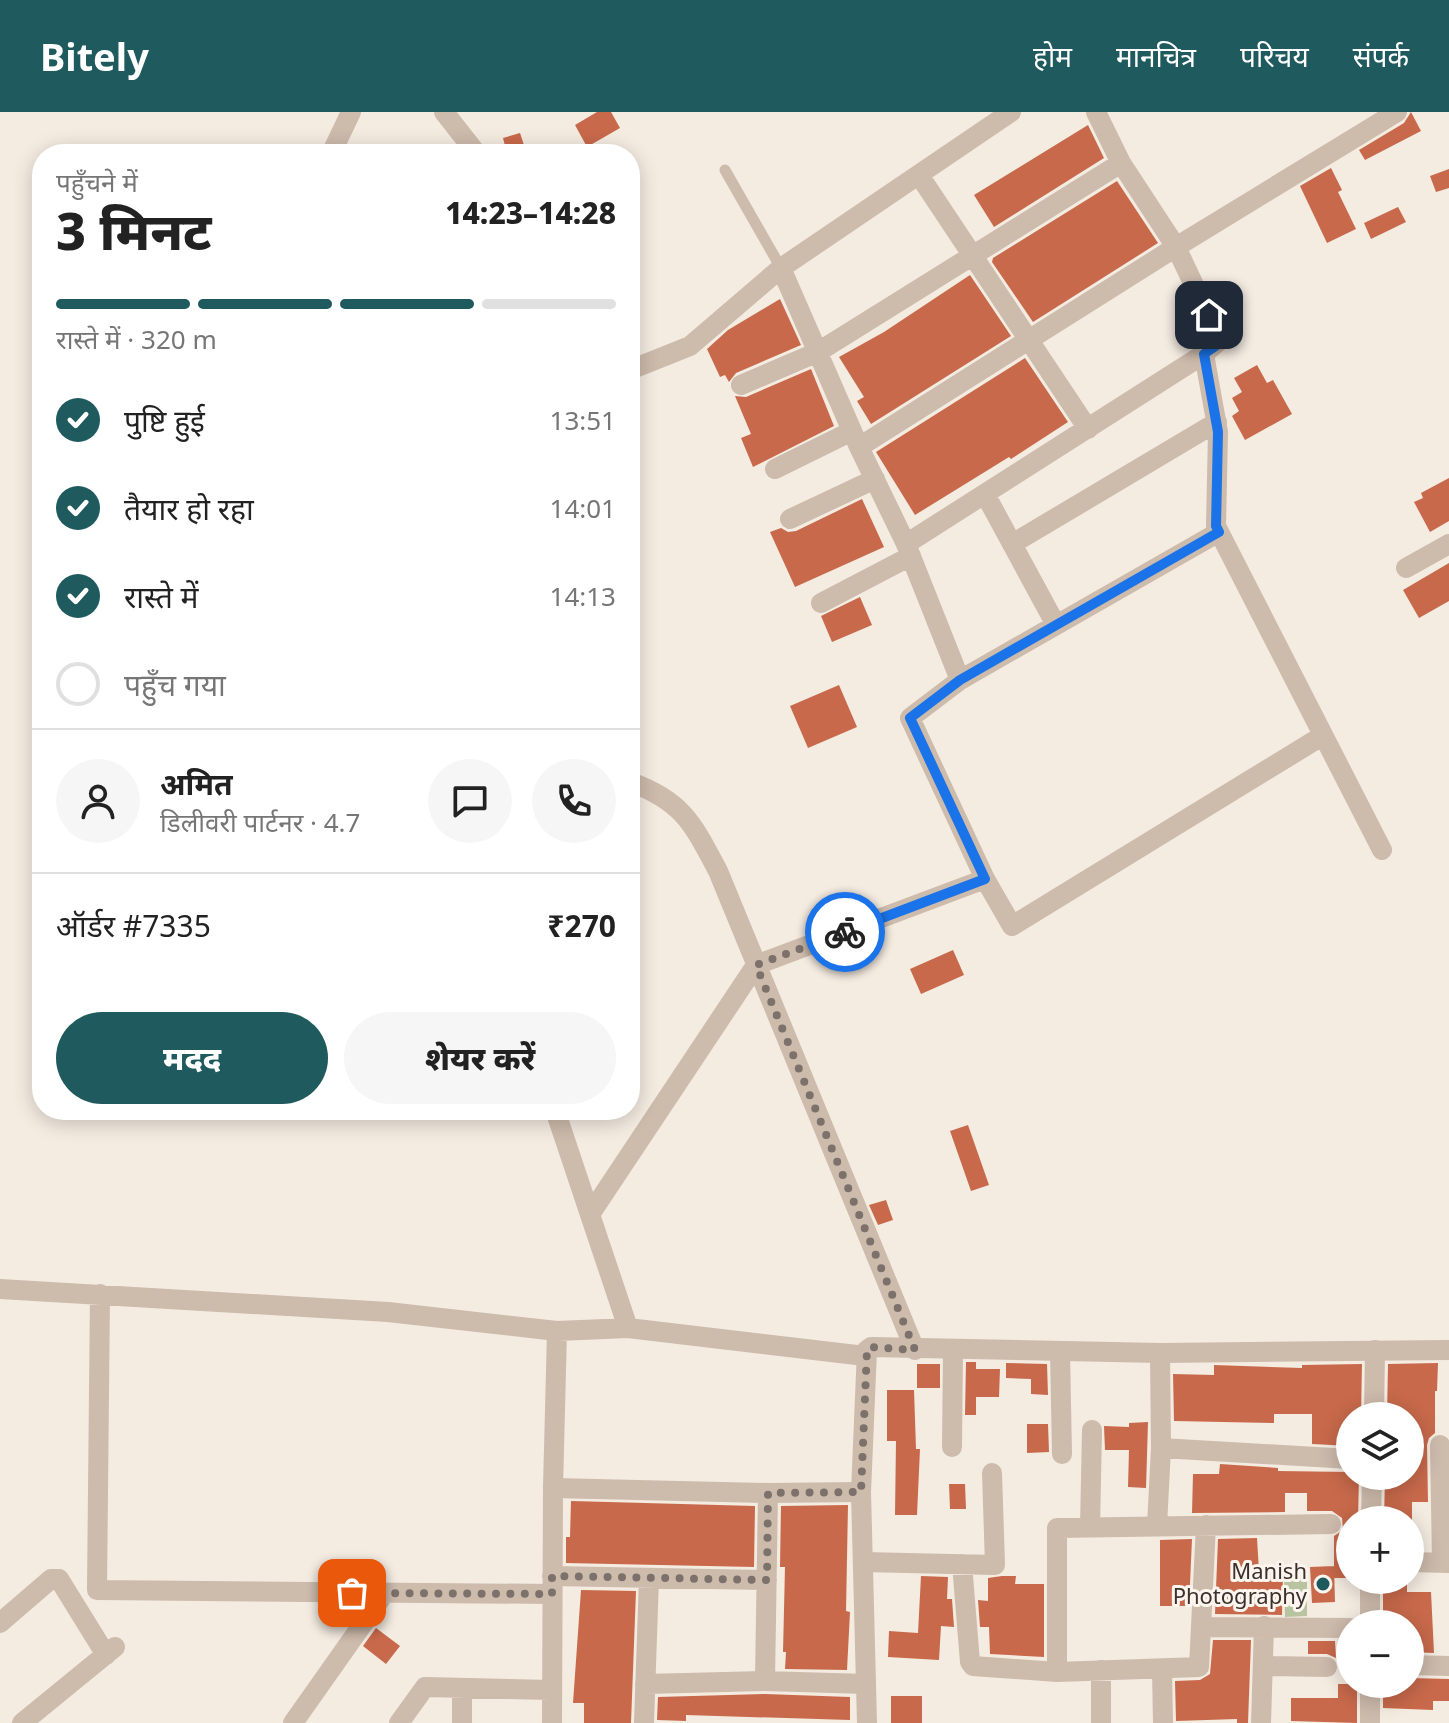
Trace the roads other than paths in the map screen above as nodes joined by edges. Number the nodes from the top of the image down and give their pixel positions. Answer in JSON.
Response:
{"nodes":[{"id":1,"x":351,"y":112,"type":"edge"},
{"id":2,"x":444,"y":112,"type":"edge"},
{"id":3,"x":1011,"y":112,"type":"edge"},
{"id":4,"x":1096,"y":112,"type":"edge"},
{"id":5,"x":1397,"y":112,"type":"edge"},
{"id":6,"x":336,"y":144,"type":"edge"},
{"id":7,"x":469,"y":144,"type":"edge"},
{"id":8,"x":1121,"y":163,"type":"junction"},
{"id":9,"x":725,"y":170,"type":"dead end"},
{"id":10,"x":919,"y":175,"type":"junction"},
{"id":11,"x":1176,"y":247,"type":"junction"},
{"id":12,"x":974,"y":257,"type":"junction"},
{"id":13,"x":781,"y":268,"type":"junction"},
{"id":14,"x":1029,"y":340,"type":"junction"},
{"id":15,"x":818,"y":352,"type":"junction"},
{"id":16,"x":1204,"y":354,"type":"junction"},
{"id":17,"x":640,"y":366,"type":"edge"},
{"id":18,"x":741,"y":385,"type":"dead end"},
{"id":19,"x":1217,"y":422,"type":"junction"},
{"id":20,"x":1088,"y":429,"type":"junction"},
{"id":21,"x":856,"y":439,"type":"junction"},
{"id":22,"x":775,"y":469,"type":"dead end"},
{"id":23,"x":875,"y":479,"type":"junction"},
{"id":24,"x":985,"y":494,"type":"junction"},
{"id":25,"x":790,"y":519,"type":"dead end"},
{"id":26,"x":1219,"y":532,"type":"junction"},
{"id":27,"x":1012,"y":544,"type":"junction"},
{"id":28,"x":1449,"y":544,"type":"edge"},
{"id":29,"x":909,"y":550,"type":"junction"},
{"id":30,"x":1406,"y":568,"type":"dead end"},
{"id":31,"x":821,"y":603,"type":"dead end"},
{"id":32,"x":1056,"y":625,"type":"junction"},
{"id":33,"x":960,"y":680,"type":"junction"},
{"id":34,"x":1322,"y":736,"type":"junction"},
{"id":35,"x":640,"y":786,"type":"edge"},
{"id":36,"x":1382,"y":850,"type":"dead end"},
{"id":37,"x":985,"y":879,"type":"junction"},
{"id":38,"x":756,"y":965,"type":"junction"},
{"id":39,"x":558,"y":1120,"type":"edge"},
{"id":40,"x":591,"y":1213,"type":"junction"},
{"id":41,"x":0,"y":1289,"type":"edge"},
{"id":42,"x":100,"y":1294,"type":"junction"},
{"id":43,"x":628,"y":1328,"type":"junction"},
{"id":44,"x":557,"y":1331,"type":"junction"},
{"id":45,"x":915,"y":1350,"type":"junction"},
{"id":46,"x":953,"y":1350,"type":"junction"},
{"id":47,"x":1375,"y":1350,"type":"junction"},
{"id":48,"x":1449,"y":1350,"type":"edge"},
{"id":49,"x":1060,"y":1352,"type":"junction"},
{"id":50,"x":1160,"y":1353,"type":"junction"},
{"id":51,"x":865,"y":1356,"type":"junction"},
{"id":52,"x":1374,"y":1402,"type":"edge"},
{"id":53,"x":1092,"y":1430,"type":"dead end"},
{"id":54,"x":1440,"y":1445,"type":"dead end"},
{"id":55,"x":952,"y":1447,"type":"dead end"},
{"id":56,"x":1161,"y":1448,"type":"junction"},
{"id":57,"x":1062,"y":1454,"type":"dead end"},
{"id":58,"x":1336,"y":1458,"type":"edge"},
{"id":59,"x":992,"y":1473,"type":"dead end"},
{"id":60,"x":553,"y":1488,"type":"junction"},
{"id":61,"x":861,"y":1492,"type":"junction"},
{"id":62,"x":768,"y":1493,"type":"junction"},
{"id":63,"x":1331,"y":1524,"type":"dead end"},
{"id":64,"x":1206,"y":1525,"type":"junction"},
{"id":65,"x":1157,"y":1526,"type":"junction"},
{"id":66,"x":1090,"y":1528,"type":"junction"},
{"id":67,"x":863,"y":1562,"type":"junction"},
{"id":68,"x":1424,"y":1562,"type":"edge"},
{"id":69,"x":1446,"y":1562,"type":"edge"},
{"id":70,"x":962,"y":1564,"type":"junction"},
{"id":71,"x":649,"y":1578,"type":"junction"},
{"id":72,"x":767,"y":1580,"type":"junction"},
{"id":73,"x":552,"y":1585,"type":"junction"},
{"id":74,"x":384,"y":1594,"type":"junction"},
{"id":75,"x":0,"y":1623,"type":"edge"},
{"id":76,"x":1264,"y":1626,"type":"junction"},
{"id":77,"x":1203,"y":1627,"type":"junction"},
{"id":78,"x":1336,"y":1628,"type":"edge"},
{"id":79,"x":1424,"y":1665,"type":"edge"},
{"id":80,"x":1263,"y":1666,"type":"junction"},
{"id":81,"x":1449,"y":1666,"type":"edge"},
{"id":82,"x":1327,"y":1667,"type":"dead end"},
{"id":83,"x":1162,"y":1669,"type":"junction"},
{"id":84,"x":1101,"y":1670,"type":"junction"},
{"id":85,"x":1057,"y":1672,"type":"junction"},
{"id":86,"x":765,"y":1681,"type":"junction"},
{"id":87,"x":645,"y":1684,"type":"junction"},
{"id":88,"x":866,"y":1684,"type":"junction"},
{"id":89,"x":462,"y":1688,"type":"junction"},
{"id":90,"x":551,"y":1690,"type":"junction"},
{"id":91,"x":1370,"y":1698,"type":"edge"},
{"id":92,"x":22,"y":1723,"type":"edge"},
{"id":93,"x":293,"y":1723,"type":"edge"},
{"id":94,"x":399,"y":1723,"type":"edge"},
{"id":95,"x":462,"y":1723,"type":"edge"},
{"id":96,"x":552,"y":1723,"type":"edge"},
{"id":97,"x":644,"y":1723,"type":"edge"},
{"id":98,"x":867,"y":1723,"type":"edge"},
{"id":99,"x":1101,"y":1723,"type":"edge"},
{"id":100,"x":1163,"y":1723,"type":"edge"},
{"id":101,"x":1261,"y":1723,"type":"edge"},
{"id":102,"x":1370,"y":1723,"type":"edge"}],
"edges":[{"from":1,"to":6,"type":"street"},
{"from":2,"to":7,"type":"street"},
{"from":3,"to":10,"type":"street"},
{"from":4,"to":8,"type":"street"},
{"from":5,"to":11,"type":"street"},
{"from":8,"to":11,"type":"street"},
{"from":8,"to":12,"type":"street"},
{"from":9,"to":13,"type":"lane"},
{"from":10,"to":12,"type":"street"},
{"from":10,"to":13,"type":"street"},
{"from":11,"to":14,"type":"street"},
{"from":11,"to":16,"type":"street"},
{"from":12,"to":14,"type":"street"},
{"from":12,"to":15,"type":"street"},
{"from":13,"to":15,"type":"street"},
{"from":13,"to":17,"type":"street"},
{"from":14,"to":20,"type":"street"},
{"from":14,"to":21,"type":"street"},
{"from":15,"to":18,"type":"street"},
{"from":15,"to":21,"type":"street"},
{"from":16,"to":19,"type":"street"},
{"from":16,"to":20,"type":"street"},
{"from":19,"to":26,"type":"street"},
{"from":19,"to":27,"type":"street"},
{"from":20,"to":24,"type":"street"},
{"from":21,"to":22,"type":"street"},
{"from":21,"to":23,"type":"street"},
{"from":23,"to":25,"type":"street"},
{"from":23,"to":29,"type":"street"},
{"from":24,"to":27,"type":"street"},
{"from":24,"to":29,"type":"street"},
{"from":26,"to":32,"type":"street"},
{"from":26,"to":34,"type":"street"},
{"from":27,"to":32,"type":"street"},
{"from":28,"to":30,"type":"street"},
{"from":29,"to":31,"type":"street"},
{"from":29,"to":33,"type":"street"},
{"from":32,"to":33,"type":"street"},
{"from":33,"to":37,"type":"street"},
{"from":34,"to":36,"type":"street"},
{"from":34,"to":37,"type":"street"},
{"from":35,"to":38,"type":"street"},
{"from":37,"to":38,"type":"street"},
{"from":38,"to":40,"type":"street"},
{"from":38,"to":45,"type":"street"},
{"from":39,"to":40,"type":"street"},
{"from":40,"to":43,"type":"street"},
{"from":41,"to":42,"type":"street"},
{"from":42,"to":44,"type":"street"},
{"from":42,"to":74,"type":"street"},
{"from":43,"to":44,"type":"street"},
{"from":43,"to":51,"type":"street"},
{"from":44,"to":60,"type":"street"},
{"from":45,"to":46,"type":"street"},
{"from":45,"to":51,"type":"street"},
{"from":46,"to":49,"type":"street"},
{"from":46,"to":55,"type":"street"},
{"from":47,"to":48,"type":"street"},
{"from":47,"to":50,"type":"street"},
{"from":47,"to":52,"type":"street"},
{"from":49,"to":50,"type":"street"},
{"from":49,"to":57,"type":"street"},
{"from":50,"to":56,"type":"street"},
{"from":51,"to":61,"type":"street"},
{"from":53,"to":66,"type":"street"},
{"from":54,"to":69,"type":"street"},
{"from":56,"to":58,"type":"street"},
{"from":56,"to":65,"type":"street"},
{"from":59,"to":70,"type":"street"},
{"from":60,"to":62,"type":"street"},
{"from":60,"to":73,"type":"street"},
{"from":61,"to":62,"type":"street"},
{"from":61,"to":67,"type":"street"},
{"from":62,"to":72,"type":"street"},
{"from":63,"to":64,"type":"street"},
{"from":64,"to":65,"type":"street"},
{"from":64,"to":77,"type":"street"},
{"from":65,"to":66,"type":"street"},
{"from":66,"to":85,"type":"street"},
{"from":67,"to":70,"type":"street"},
{"from":67,"to":88,"type":"street"},
{"from":68,"to":69,"type":"street"},
{"from":70,"to":85,"type":"street"},
{"from":71,"to":72,"type":"street"},
{"from":71,"to":73,"type":"street"},
{"from":71,"to":87,"type":"street"},
{"from":72,"to":86,"type":"street"},
{"from":73,"to":74,"type":"street"},
{"from":73,"to":90,"type":"street"},
{"from":74,"to":93,"type":"street"},
{"from":75,"to":92,"type":"street"},
{"from":76,"to":77,"type":"street"},
{"from":76,"to":78,"type":"street"},
{"from":76,"to":80,"type":"street"},
{"from":77,"to":83,"type":"street"},
{"from":79,"to":81,"type":"street"},
{"from":80,"to":82,"type":"street"},
{"from":80,"to":101,"type":"street"},
{"from":83,"to":84,"type":"street"},
{"from":83,"to":100,"type":"street"},
{"from":84,"to":85,"type":"street"},
{"from":84,"to":99,"type":"street"},
{"from":86,"to":87,"type":"street"},
{"from":86,"to":88,"type":"street"},
{"from":87,"to":97,"type":"street"},
{"from":88,"to":98,"type":"street"},
{"from":89,"to":90,"type":"street"},
{"from":89,"to":94,"type":"street"},
{"from":89,"to":95,"type":"street"},
{"from":90,"to":96,"type":"street"},
{"from":91,"to":102,"type":"street"}]}
